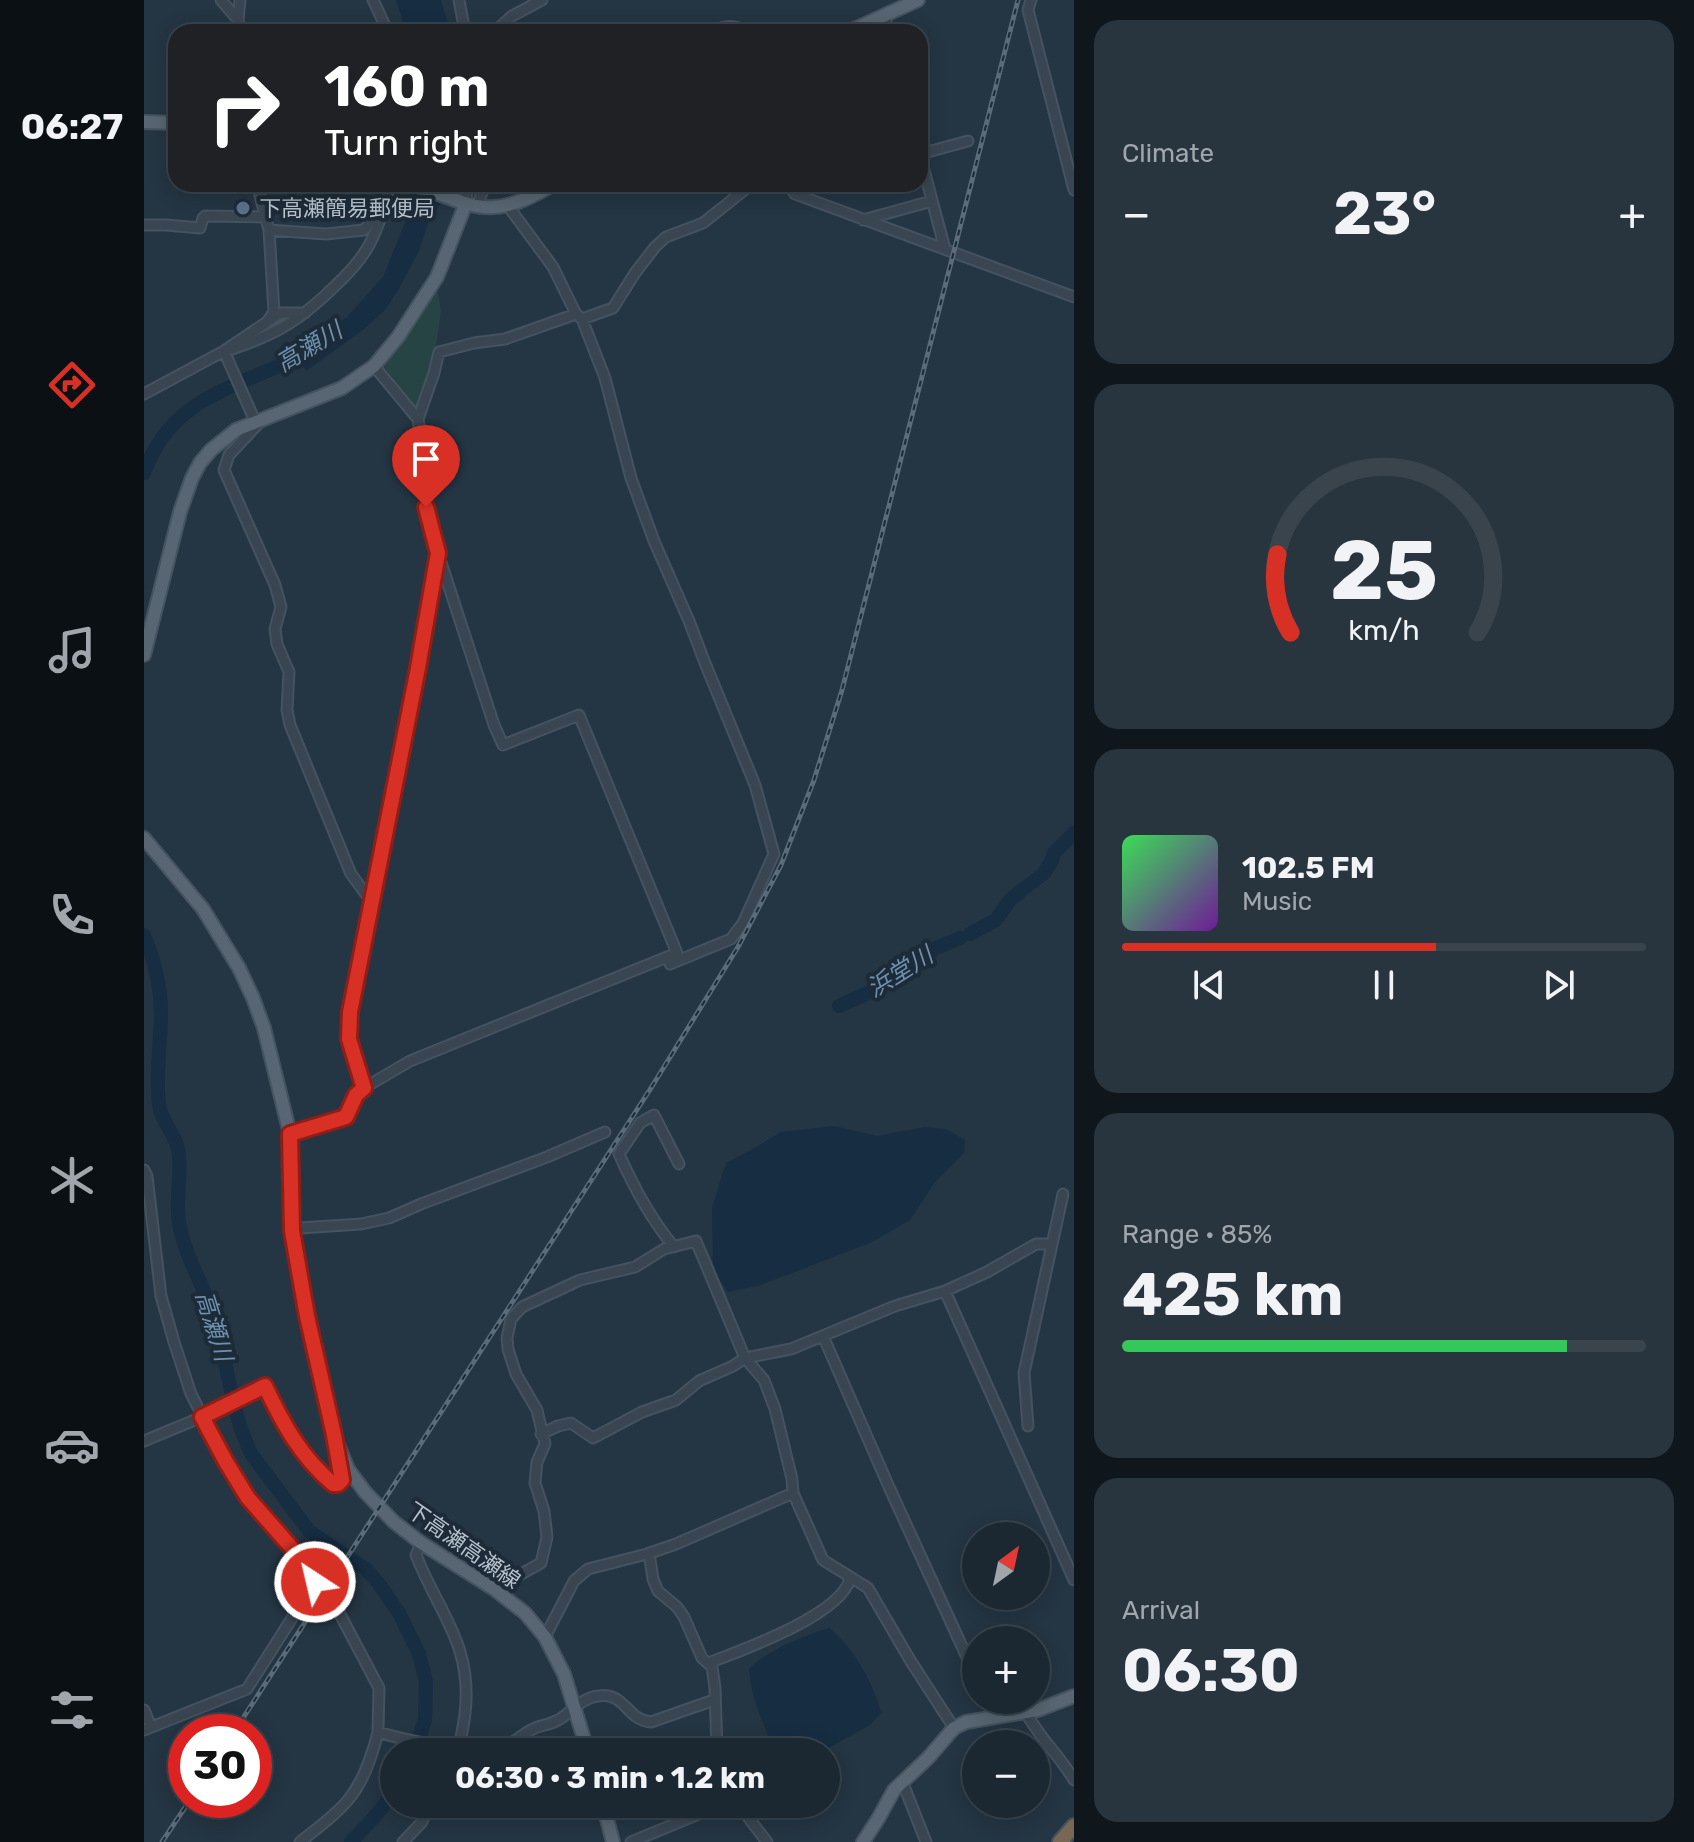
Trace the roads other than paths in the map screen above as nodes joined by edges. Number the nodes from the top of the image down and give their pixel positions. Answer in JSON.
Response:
{"nodes":[{"id":1,"x":221,"y":0,"type":"edge"},
{"id":2,"x":240,"y":0,"type":"edge"},
{"id":3,"x":373,"y":0,"type":"edge"},
{"id":4,"x":459,"y":0,"type":"edge"},
{"id":5,"x":542,"y":0,"type":"edge"},
{"id":6,"x":918,"y":0,"type":"edge"},
{"id":7,"x":1031,"y":0,"type":"edge"},
{"id":8,"x":884,"y":15,"type":"junction"},
{"id":9,"x":238,"y":20,"type":"junction"},
{"id":10,"x":239,"y":24,"type":"edge"},
{"id":11,"x":384,"y":24,"type":"edge"},
{"id":12,"x":464,"y":24,"type":"edge"},
{"id":13,"x":503,"y":24,"type":"edge"},
{"id":14,"x":865,"y":24,"type":"edge"},
{"id":15,"x":887,"y":24,"type":"edge"},
{"id":16,"x":144,"y":122,"type":"edge"},
{"id":17,"x":168,"y":123,"type":"edge"},
{"id":18,"x":968,"y":141,"type":"dead end"},
{"id":19,"x":928,"y":152,"type":"edge"},
{"id":20,"x":928,"y":185,"type":"edge"},
{"id":21,"x":1074,"y":190,"type":"edge"},
{"id":22,"x":259,"y":192,"type":"edge"},
{"id":23,"x":389,"y":192,"type":"edge"},
{"id":24,"x":435,"y":192,"type":"edge"},
{"id":25,"x":467,"y":192,"type":"edge"},
{"id":26,"x":482,"y":192,"type":"edge"},
{"id":27,"x":540,"y":192,"type":"edge"},
{"id":28,"x":742,"y":192,"type":"edge"},
{"id":29,"x":794,"y":192,"type":"edge"},
{"id":30,"x":932,"y":201,"type":"junction"},
{"id":31,"x":466,"y":203,"type":"junction"},
{"id":32,"x":508,"y":206,"type":"junction"},
{"id":33,"x":384,"y":207,"type":"junction"},
{"id":34,"x":480,"y":208,"type":"junction"},
{"id":35,"x":267,"y":217,"type":"junction"},
{"id":36,"x":863,"y":220,"type":"junction"},
{"id":37,"x":144,"y":225,"type":"edge"},
{"id":38,"x":269,"y":230,"type":"junction"},
{"id":39,"x":945,"y":249,"type":"junction"},
{"id":40,"x":1074,"y":297,"type":"edge"},
{"id":41,"x":306,"y":313,"type":"junction"},
{"id":42,"x":579,"y":317,"type":"junction"},
{"id":43,"x":267,"y":322,"type":"junction"},
{"id":44,"x":224,"y":351,"type":"junction"},
{"id":45,"x":374,"y":366,"type":"junction"},
{"id":46,"x":144,"y":394,"type":"edge"},
{"id":47,"x":418,"y":419,"type":"junction"},
{"id":48,"x":255,"y":421,"type":"junction"},
{"id":49,"x":438,"y":553,"type":"junction"},
{"id":50,"x":144,"y":655,"type":"edge"},
{"id":51,"x":144,"y":838,"type":"edge"},
{"id":52,"x":371,"y":901,"type":"junction"},
{"id":53,"x":670,"y":964,"type":"dead end"},
{"id":54,"x":364,"y":1088,"type":"junction"},
{"id":55,"x":605,"y":1132,"type":"dead end"},
{"id":56,"x":290,"y":1134,"type":"junction"},
{"id":57,"x":679,"y":1164,"type":"dead end"},
{"id":58,"x":144,"y":1170,"type":"edge"},
{"id":59,"x":1063,"y":1194,"type":"dead end"},
{"id":60,"x":292,"y":1231,"type":"junction"},
{"id":61,"x":1052,"y":1244,"type":"junction"},
{"id":62,"x":674,"y":1247,"type":"junction"},
{"id":63,"x":945,"y":1291,"type":"junction"},
{"id":64,"x":823,"y":1336,"type":"junction"},
{"id":65,"x":745,"y":1358,"type":"junction"},
{"id":66,"x":204,"y":1416,"type":"junction"},
{"id":67,"x":1028,"y":1426,"type":"dead end"},
{"id":68,"x":541,"y":1434,"type":"junction"},
{"id":69,"x":334,"y":1435,"type":"junction"},
{"id":70,"x":144,"y":1441,"type":"edge"},
{"id":71,"x":793,"y":1493,"type":"junction"},
{"id":72,"x":421,"y":1543,"type":"junction"},
{"id":73,"x":649,"y":1553,"type":"junction"},
{"id":74,"x":848,"y":1576,"type":"junction"},
{"id":75,"x":1074,"y":1580,"type":"edge"},
{"id":76,"x":494,"y":1589,"type":"junction"},
{"id":77,"x":308,"y":1594,"type":"junction"},
{"id":78,"x":545,"y":1637,"type":"junction"},
{"id":79,"x":962,"y":1646,"type":"edge"},
{"id":80,"x":712,"y":1667,"type":"junction"},
{"id":81,"x":1074,"y":1696,"type":"edge"},
{"id":82,"x":714,"y":1700,"type":"junction"},
{"id":83,"x":1050,"y":1705,"type":"edge"},
{"id":84,"x":575,"y":1707,"type":"junction"},
{"id":85,"x":144,"y":1710,"type":"edge"},
{"id":86,"x":1009,"y":1714,"type":"edge"},
{"id":87,"x":1026,"y":1714,"type":"edge"},
{"id":88,"x":954,"y":1728,"type":"junction"},
{"id":89,"x":148,"y":1729,"type":"edge"},
{"id":90,"x":380,"y":1733,"type":"junction"},
{"id":91,"x":405,"y":1738,"type":"edge"},
{"id":92,"x":456,"y":1738,"type":"edge"},
{"id":93,"x":518,"y":1738,"type":"edge"},
{"id":94,"x":584,"y":1738,"type":"edge"},
{"id":95,"x":716,"y":1738,"type":"edge"},
{"id":96,"x":1074,"y":1780,"type":"edge"},
{"id":97,"x":902,"y":1781,"type":"junction"},
{"id":98,"x":424,"y":1818,"type":"edge"},
{"id":99,"x":607,"y":1818,"type":"edge"},
{"id":100,"x":692,"y":1818,"type":"edge"},
{"id":101,"x":749,"y":1818,"type":"edge"},
{"id":102,"x":1074,"y":1826,"type":"edge"},
{"id":103,"x":300,"y":1842,"type":"edge"},
{"id":104,"x":403,"y":1842,"type":"edge"},
{"id":105,"x":613,"y":1842,"type":"edge"},
{"id":106,"x":631,"y":1842,"type":"edge"},
{"id":107,"x":767,"y":1842,"type":"edge"},
{"id":108,"x":863,"y":1842,"type":"edge"},
{"id":109,"x":926,"y":1842,"type":"edge"},
{"id":110,"x":1060,"y":1842,"type":"edge"}],
"edges":[{"from":1,"to":9,"type":"street"},
{"from":2,"to":9,"type":"street"},
{"from":3,"to":11,"type":"street"},
{"from":4,"to":12,"type":"street"},
{"from":5,"to":13,"type":"street"},
{"from":6,"to":8,"type":"main road"},
{"from":7,"to":21,"type":"street"},
{"from":8,"to":14,"type":"main road"},
{"from":8,"to":15,"type":"street"},
{"from":9,"to":10,"type":"street"},
{"from":16,"to":17,"type":"main road"},
{"from":18,"to":19,"type":"street"},
{"from":20,"to":30,"type":"street"},
{"from":22,"to":35,"type":"street"},
{"from":23,"to":33,"type":"street"},
{"from":24,"to":31,"type":"main road"},
{"from":25,"to":31,"type":"street"},
{"from":26,"to":34,"type":"street"},
{"from":27,"to":32,"type":"main road"},
{"from":28,"to":42,"type":"street"},
{"from":29,"to":36,"type":"street"},
{"from":30,"to":36,"type":"street"},
{"from":30,"to":39,"type":"street"},
{"from":31,"to":34,"type":"main road"},
{"from":31,"to":45,"type":"main road"},
{"from":32,"to":34,"type":"main road"},
{"from":32,"to":42,"type":"street"},
{"from":33,"to":38,"type":"street"},
{"from":33,"to":41,"type":"street"},
{"from":35,"to":37,"type":"street"},
{"from":35,"to":38,"type":"street"},
{"from":36,"to":39,"type":"street"},
{"from":38,"to":43,"type":"street"},
{"from":39,"to":40,"type":"street"},
{"from":41,"to":43,"type":"street"},
{"from":41,"to":44,"type":"street"},
{"from":42,"to":47,"type":"street"},
{"from":42,"to":53,"type":"street"},
{"from":43,"to":44,"type":"street"},
{"from":44,"to":46,"type":"street"},
{"from":44,"to":48,"type":"street"},
{"from":45,"to":47,"type":"street"},
{"from":45,"to":48,"type":"main road"},
{"from":47,"to":49,"type":"street"},
{"from":48,"to":50,"type":"main road"},
{"from":48,"to":52,"type":"street"},
{"from":49,"to":52,"type":"street"},
{"from":49,"to":54,"type":"street"},
{"from":51,"to":56,"type":"main road","name":"下高瀬高瀬線"},
{"from":52,"to":54,"type":"street"},
{"from":54,"to":56,"type":"street"},
{"from":55,"to":60,"type":"street"},
{"from":56,"to":60,"type":"main road","name":"下高瀬高瀬線"},
{"from":57,"to":62,"type":"street"},
{"from":58,"to":66,"type":"street"},
{"from":59,"to":61,"type":"street"},
{"from":60,"to":69,"type":"main road","name":"下高瀬高瀬線"},
{"from":61,"to":63,"type":"street"},
{"from":61,"to":67,"type":"street"},
{"from":62,"to":65,"type":"street"},
{"from":62,"to":68,"type":"street"},
{"from":63,"to":64,"type":"street"},
{"from":63,"to":75,"type":"street"},
{"from":64,"to":65,"type":"street"},
{"from":64,"to":79,"type":"street"},
{"from":65,"to":68,"type":"street"},
{"from":65,"to":71,"type":"street"},
{"from":66,"to":69,"type":"street"},
{"from":66,"to":70,"type":"street"},
{"from":66,"to":77,"type":"street"},
{"from":68,"to":76,"type":"street"},
{"from":69,"to":72,"type":"main road","name":"下高瀬高瀬線"},
{"from":71,"to":73,"type":"street"},
{"from":71,"to":74,"type":"street"},
{"from":72,"to":76,"type":"main road","name":"下高瀬高瀬線"},
{"from":72,"to":92,"type":"street"},
{"from":73,"to":78,"type":"street"},
{"from":73,"to":80,"type":"street"},
{"from":74,"to":80,"type":"street"},
{"from":74,"to":88,"type":"street"},
{"from":76,"to":78,"type":"main road","name":"下高瀬高瀬線"},
{"from":77,"to":89,"type":"street"},
{"from":77,"to":90,"type":"street"},
{"from":78,"to":84,"type":"main road","name":"下高瀬高瀬線"},
{"from":80,"to":82,"type":"street"},
{"from":81,"to":83,"type":"main road"},
{"from":82,"to":84,"type":"street"},
{"from":82,"to":95,"type":"street"},
{"from":84,"to":93,"type":"street"},
{"from":84,"to":94,"type":"main road","name":"下高瀬高瀬線"},
{"from":85,"to":89,"type":"street"},
{"from":86,"to":88,"type":"main road"},
{"from":87,"to":96,"type":"street"},
{"from":88,"to":97,"type":"main road"},
{"from":90,"to":91,"type":"street"},
{"from":90,"to":103,"type":"street"},
{"from":97,"to":108,"type":"main road"},
{"from":97,"to":109,"type":"street"},
{"from":98,"to":104,"type":"street"},
{"from":99,"to":105,"type":"main road"},
{"from":100,"to":106,"type":"street"},
{"from":101,"to":107,"type":"street"},
{"from":102,"to":110,"type":"highway"}]}
